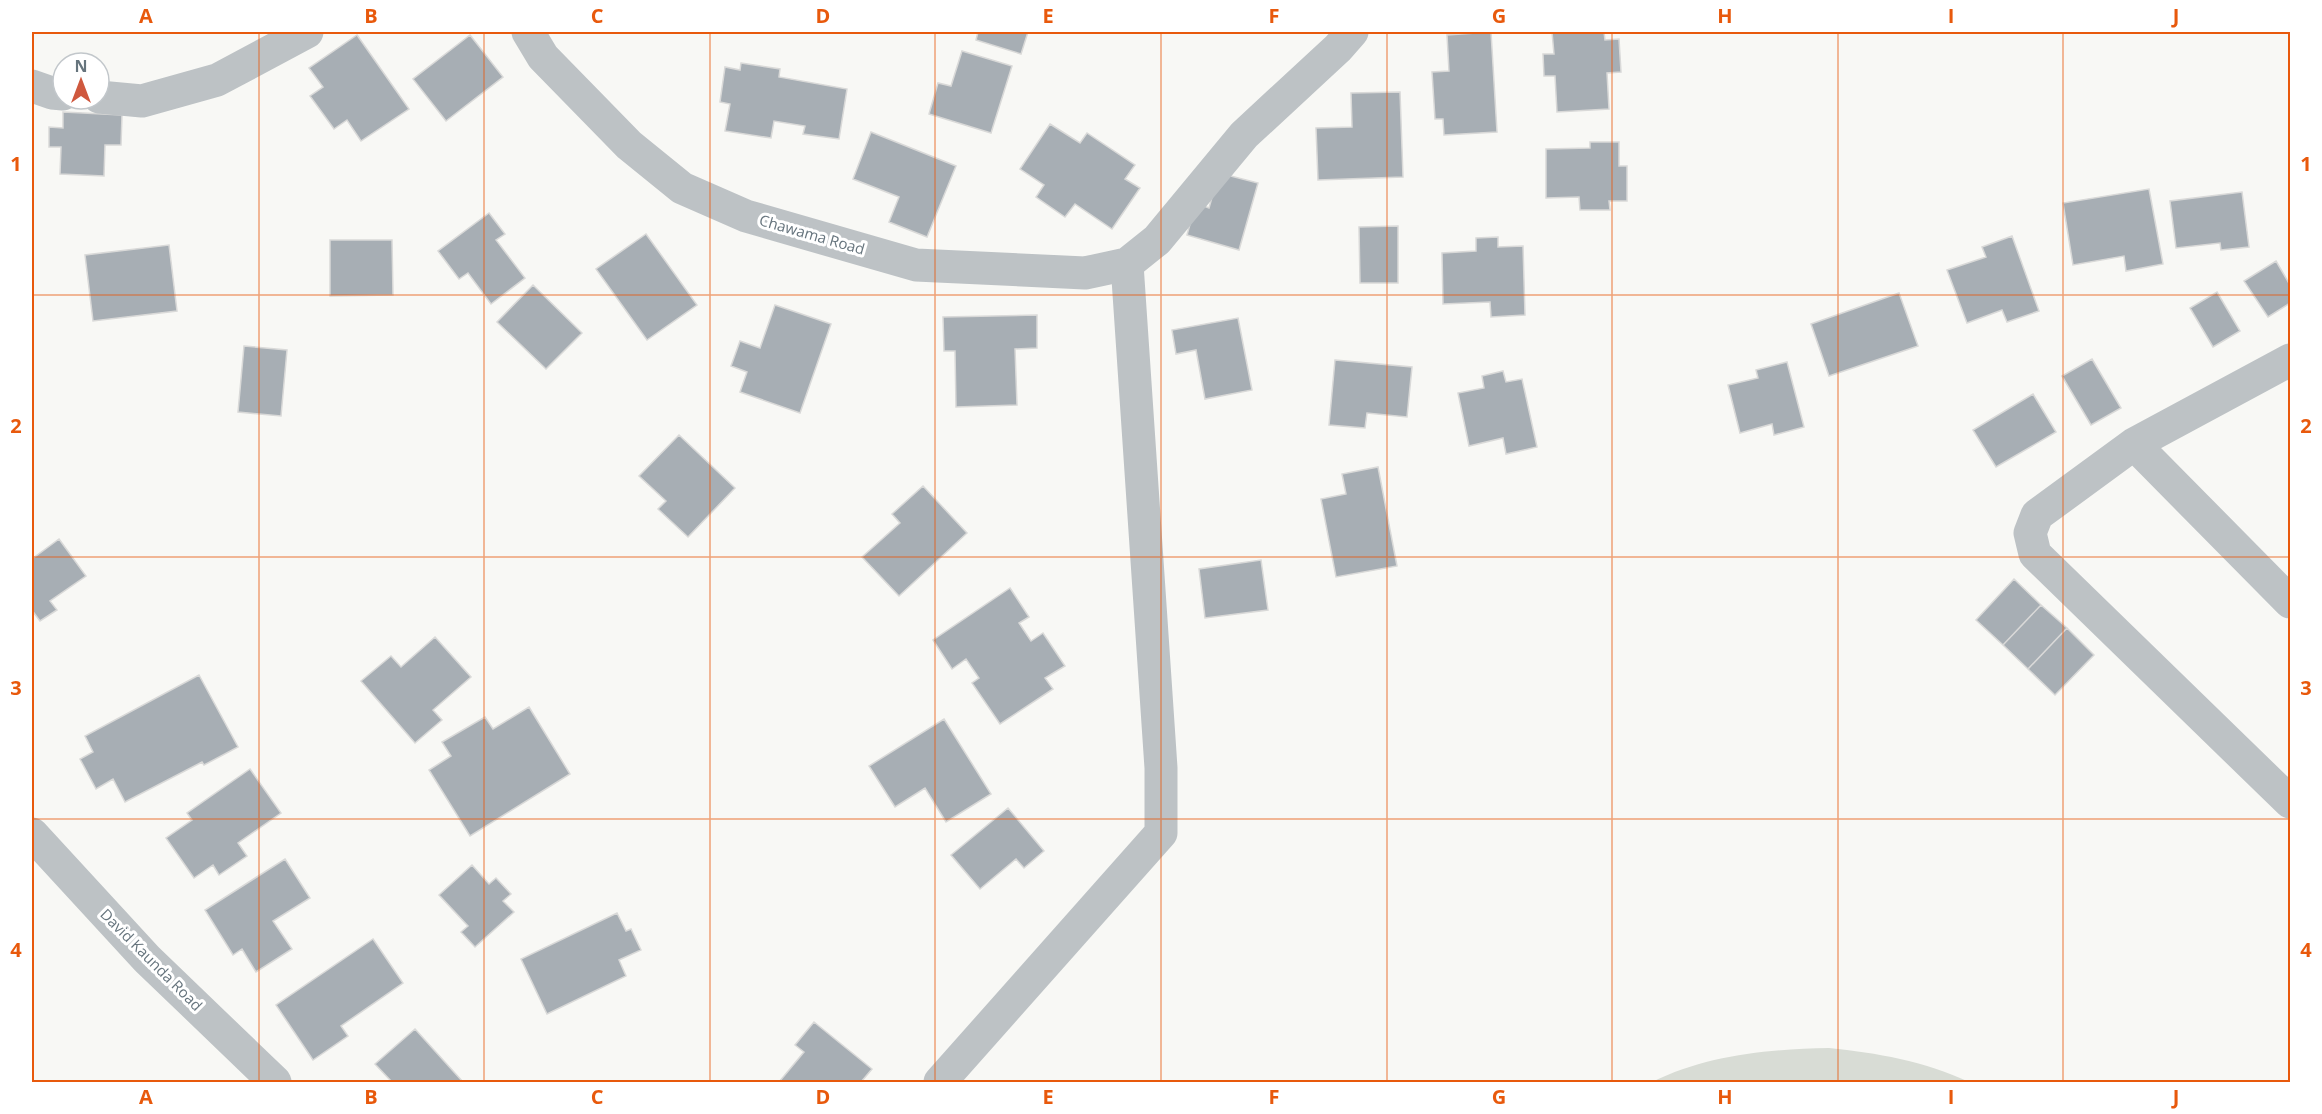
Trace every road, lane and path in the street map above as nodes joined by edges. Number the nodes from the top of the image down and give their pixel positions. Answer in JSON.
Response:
{"nodes":[{"id":1,"x":307,"y":32,"type":"edge"},
{"id":2,"x":528,"y":32,"type":"edge"},
{"id":3,"x":1352,"y":32,"type":"edge"},
{"id":4,"x":32,"y":86,"type":"edge"},
{"id":5,"x":51,"y":93,"type":"edge"},
{"id":6,"x":111,"y":98,"type":"edge"},
{"id":7,"x":1127,"y":264,"type":"junction"},
{"id":8,"x":2290,"y":360,"type":"edge"},
{"id":9,"x":2134,"y":444,"type":"junction"},
{"id":10,"x":2290,"y":602,"type":"edge"},
{"id":11,"x":2290,"y":802,"type":"edge"},
{"id":12,"x":32,"y":834,"type":"edge"},
{"id":13,"x":275,"y":1083,"type":"edge"},
{"id":14,"x":940,"y":1083,"type":"edge"}],
"edges":[{"from":1,"to":6,"type":"street"},
{"from":2,"to":7,"type":"street","name":"Chawama Road"},
{"from":3,"to":7,"type":"street","name":"Chawama Road"},
{"from":4,"to":5,"type":"street"},
{"from":7,"to":14,"type":"street"},
{"from":8,"to":9,"type":"street"},
{"from":9,"to":10,"type":"street"},
{"from":9,"to":11,"type":"street"},
{"from":12,"to":13,"type":"street","name":"David Kaunda Road"}]}
